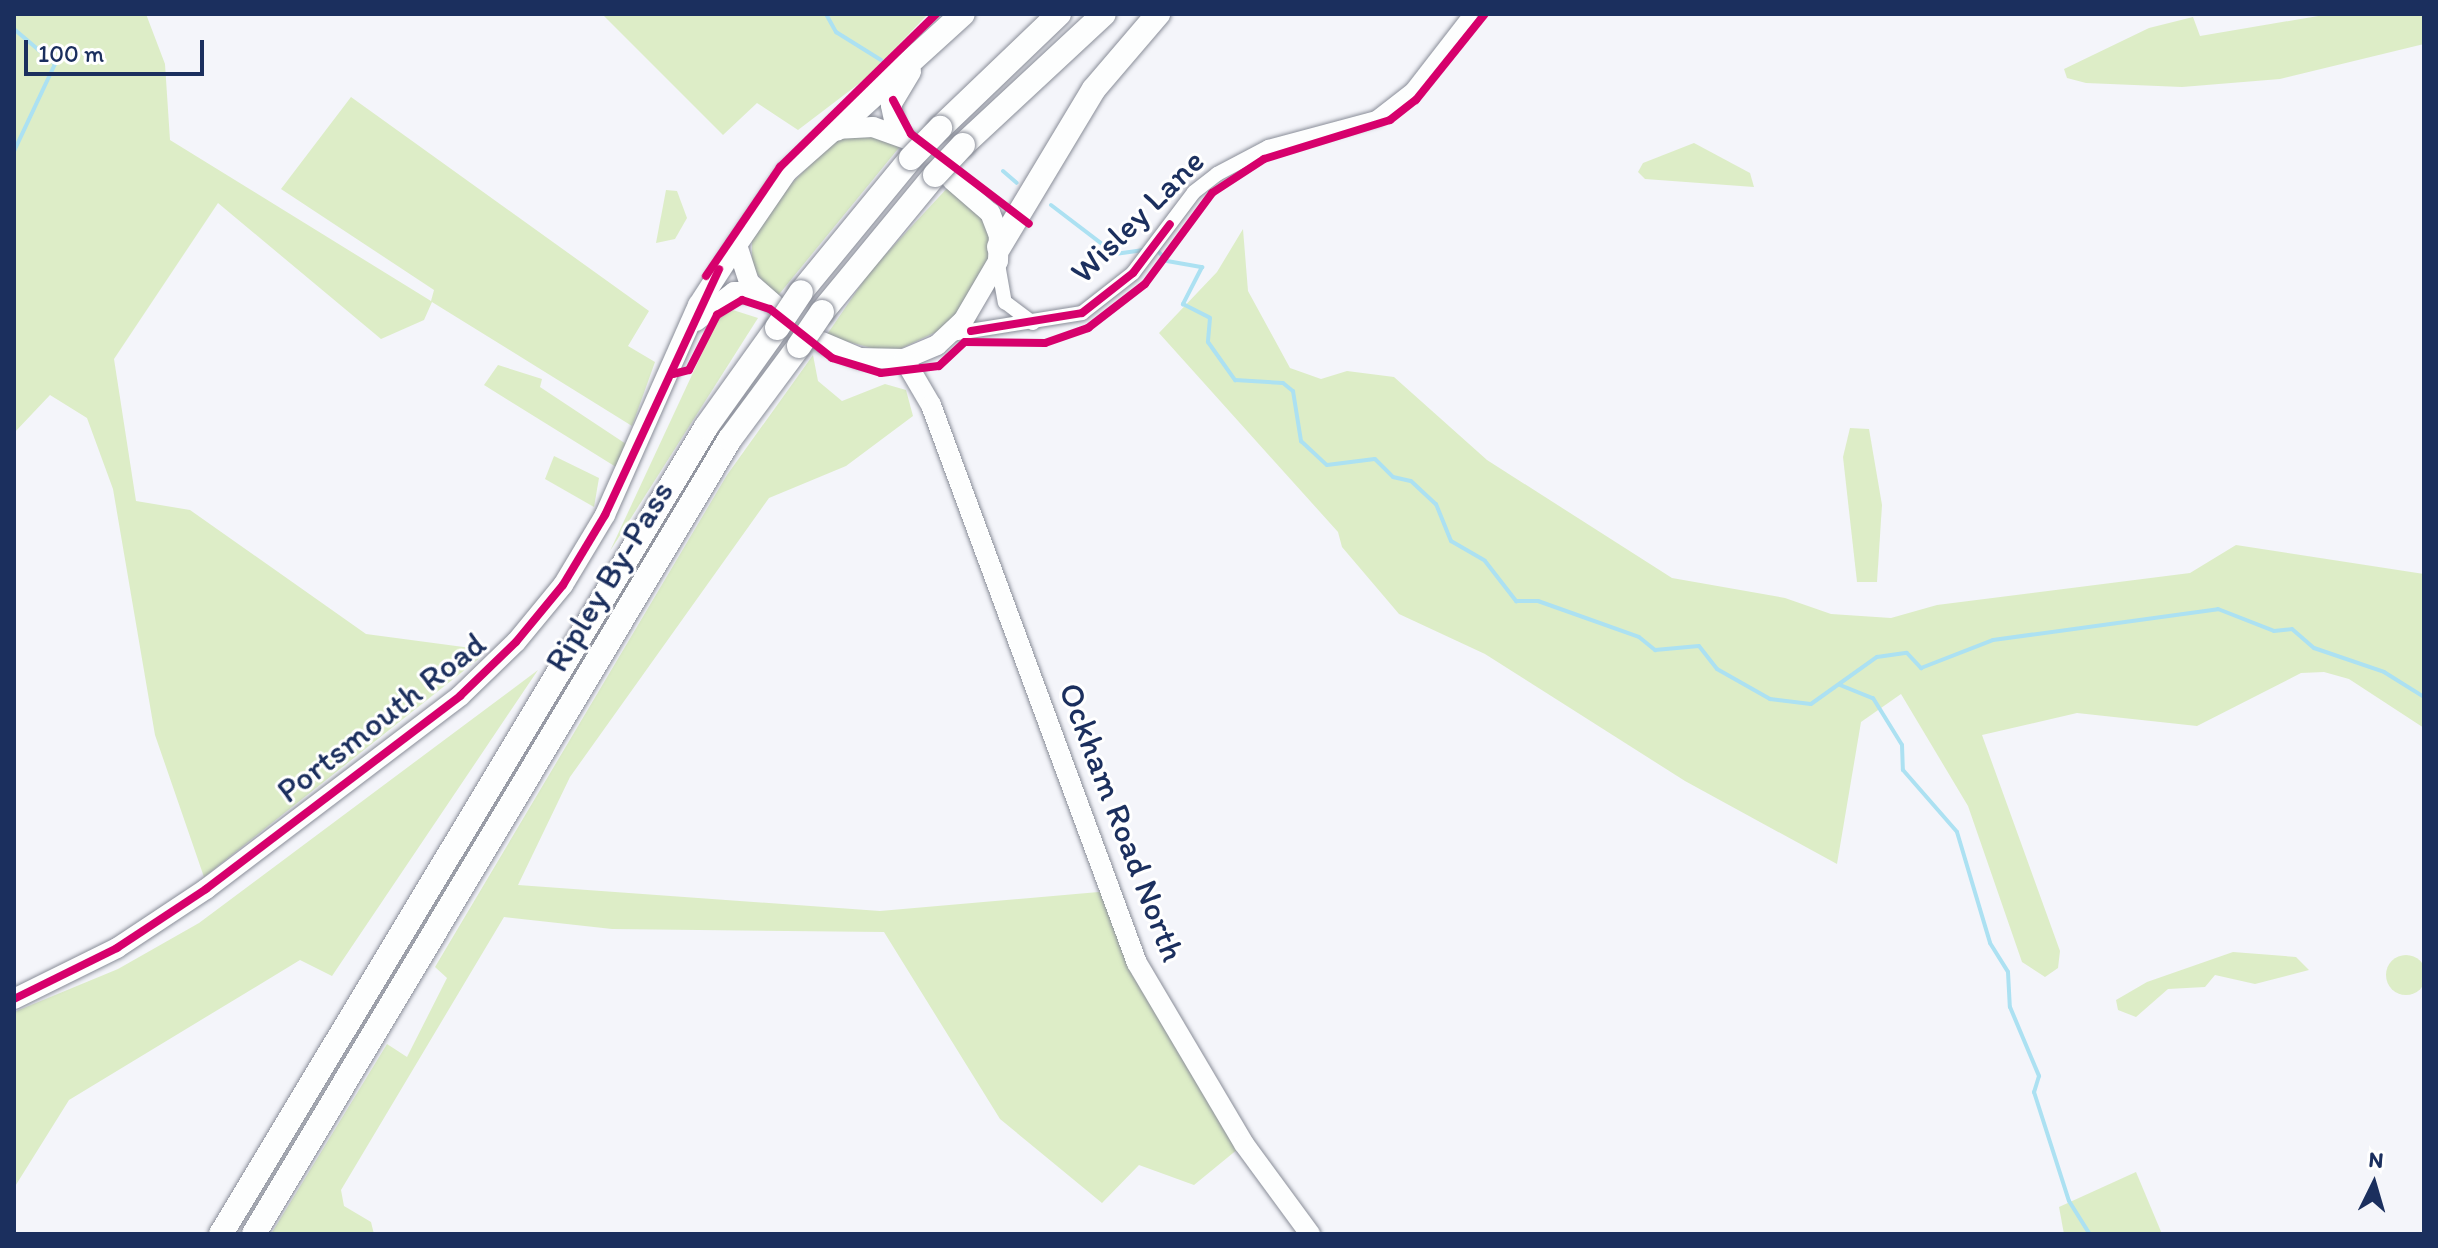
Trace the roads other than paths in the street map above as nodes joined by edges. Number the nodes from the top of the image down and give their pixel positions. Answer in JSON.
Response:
{"nodes":[{"id":1,"x":965,"y":14,"type":"edge"},
{"id":2,"x":1059,"y":14,"type":"edge"},
{"id":3,"x":1104,"y":14,"type":"edge"},
{"id":4,"x":1158,"y":14,"type":"edge"},
{"id":5,"x":1471,"y":14,"type":"edge"},
{"id":6,"x":938,"y":26,"type":"edge"},
{"id":7,"x":836,"y":129,"type":"junction"},
{"id":8,"x":905,"y":143,"type":"junction"},
{"id":9,"x":944,"y":177,"type":"junction"},
{"id":10,"x":737,"y":245,"type":"junction"},
{"id":11,"x":998,"y":254,"type":"junction"},
{"id":12,"x":770,"y":308,"type":"junction"},
{"id":13,"x":696,"y":321,"type":"junction"},
{"id":14,"x":1034,"y":323,"type":"junction"},
{"id":15,"x":944,"y":339,"type":"junction"},
{"id":16,"x":811,"y":344,"type":"junction"},
{"id":17,"x":904,"y":359,"type":"junction"},
{"id":18,"x":931,"y":405,"type":"junction"},
{"id":19,"x":14,"y":999,"type":"edge"},
{"id":20,"x":221,"y":1234,"type":"edge"},
{"id":21,"x":254,"y":1234,"type":"edge"},
{"id":22,"x":1310,"y":1234,"type":"edge"}],
"edges":[{"from":1,"to":6,"type":"highway"},
{"from":1,"to":8,"type":"main road"},
{"from":2,"to":8,"type":"highway","name":"Ripley By-Pass","bridge":true},
{"from":3,"to":9,"type":"highway","name":"Ripley By-Pass","bridge":true},
{"from":4,"to":11,"type":"highway"},
{"from":5,"to":14,"type":"street","name":"Wisley Lane"},
{"from":6,"to":7,"type":"highway"},
{"from":7,"to":8,"type":"main road"},
{"from":7,"to":10,"type":"main road","name":"Portsmouth Road"},
{"from":8,"to":12,"type":"highway","name":"Ripley By-Pass","bridge":true},
{"from":9,"to":11,"type":"main road"},
{"from":9,"to":16,"type":"highway","name":"Ripley By-Pass","bridge":true},
{"from":10,"to":12,"type":"main road"},
{"from":10,"to":13,"type":"main road","name":"Portsmouth Road"},
{"from":11,"to":14,"type":"street"},
{"from":11,"to":15,"type":"main road"},
{"from":12,"to":13,"type":"main road","name":"Portsmouth Road"},
{"from":12,"to":20,"type":"highway","name":"Ripley By-Pass"},
{"from":13,"to":19,"type":"main road","name":"Portsmouth Road"},
{"from":14,"to":15,"type":"street","name":"Wisley Lane"},
{"from":15,"to":17,"type":"main road"},
{"from":15,"to":18,"type":"main road","name":"Ockham Road North"},
{"from":16,"to":17,"type":"main road"},
{"from":16,"to":21,"type":"highway","name":"Ripley By-Pass"},
{"from":17,"to":18,"type":"main road","name":"Ockham Road North"},
{"from":18,"to":22,"type":"main road","name":"Ockham Road North"}]}
